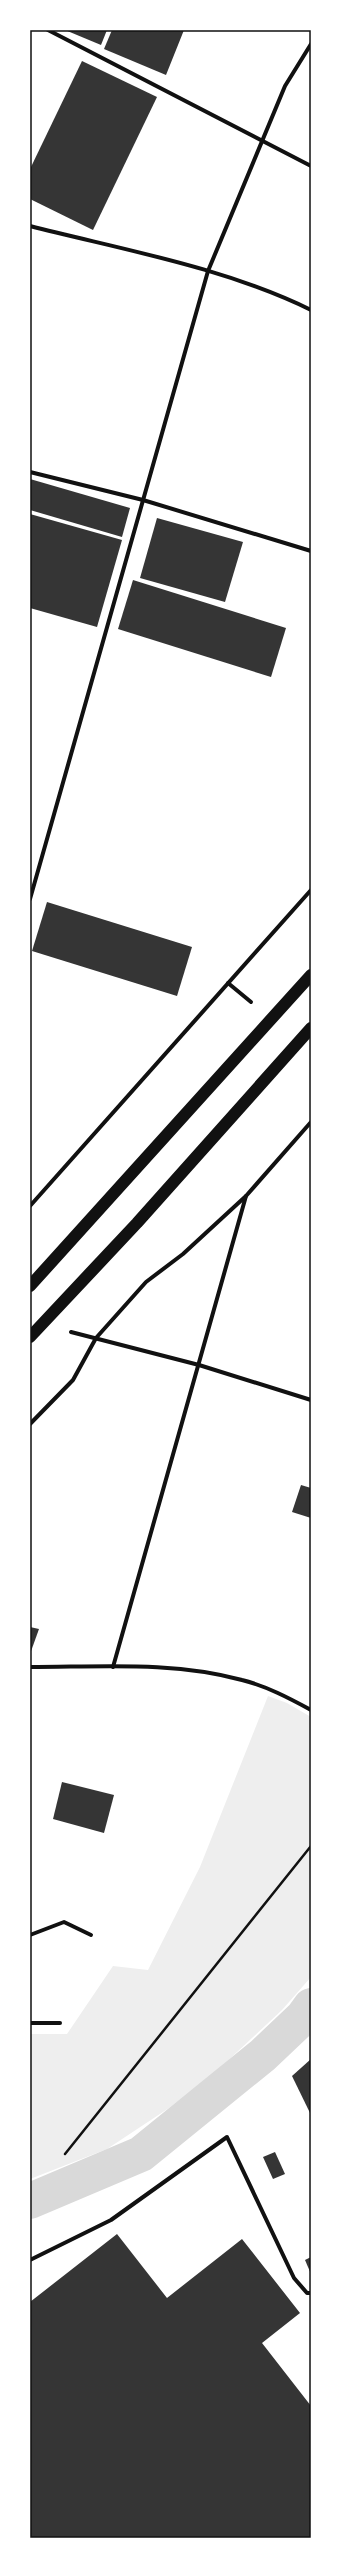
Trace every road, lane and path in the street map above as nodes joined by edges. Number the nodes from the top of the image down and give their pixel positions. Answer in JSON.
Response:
{"nodes":[{"id":1,"x":48,"y":30,"type":"edge"},
{"id":2,"x":311,"y":44,"type":"edge"},
{"id":3,"x":262,"y":142,"type":"junction"},
{"id":4,"x":311,"y":166,"type":"edge"},
{"id":5,"x":30,"y":226,"type":"edge"},
{"id":6,"x":208,"y":271,"type":"junction"},
{"id":7,"x":311,"y":310,"type":"edge"},
{"id":8,"x":30,"y":472,"type":"edge"},
{"id":9,"x":143,"y":500,"type":"junction"},
{"id":10,"x":311,"y":551,"type":"edge"},
{"id":11,"x":311,"y":890,"type":"edge"},
{"id":12,"x":30,"y":899,"type":"edge"},
{"id":13,"x":311,"y":975,"type":"edge"},
{"id":14,"x":228,"y":983,"type":"junction"},
{"id":15,"x":251,"y":1002,"type":"dead end"},
{"id":16,"x":311,"y":1028,"type":"edge"},
{"id":17,"x":311,"y":1122,"type":"edge"},
{"id":18,"x":246,"y":1196,"type":"junction"},
{"id":19,"x":30,"y":1206,"type":"edge"},
{"id":20,"x":30,"y":1286,"type":"edge"},
{"id":21,"x":71,"y":1332,"type":"dead end"},
{"id":22,"x":30,"y":1337,"type":"edge"},
{"id":23,"x":96,"y":1338,"type":"junction"},
{"id":24,"x":199,"y":1365,"type":"junction"},
{"id":25,"x":311,"y":1400,"type":"edge"},
{"id":26,"x":30,"y":1424,"type":"edge"},
{"id":27,"x":30,"y":1667,"type":"edge"},
{"id":28,"x":113,"y":1667,"type":"junction"},
{"id":29,"x":311,"y":1710,"type":"edge"},
{"id":30,"x":311,"y":1846,"type":"edge"},
{"id":31,"x":30,"y":1935,"type":"edge"},
{"id":32,"x":91,"y":1935,"type":"dead end"},
{"id":33,"x":60,"y":2023,"type":"dead end"},
{"id":34,"x":30,"y":2024,"type":"edge"},
{"id":35,"x":65,"y":2154,"type":"dead end"},
{"id":36,"x":30,"y":2260,"type":"edge"},
{"id":37,"x":311,"y":2293,"type":"edge"}],
"edges":[{"from":1,"to":3,"type":"street"},
{"from":2,"to":3,"type":"street"},
{"from":3,"to":4,"type":"street"},
{"from":3,"to":6,"type":"street"},
{"from":5,"to":6,"type":"street"},
{"from":6,"to":7,"type":"street"},
{"from":6,"to":9,"type":"street"},
{"from":8,"to":9,"type":"street"},
{"from":9,"to":10,"type":"street"},
{"from":9,"to":12,"type":"street"},
{"from":11,"to":14,"type":"street"},
{"from":13,"to":20,"type":"highway"},
{"from":14,"to":15,"type":"street"},
{"from":14,"to":19,"type":"street"},
{"from":16,"to":22,"type":"highway"},
{"from":17,"to":18,"type":"street"},
{"from":18,"to":23,"type":"street"},
{"from":18,"to":24,"type":"street"},
{"from":21,"to":23,"type":"street"},
{"from":23,"to":24,"type":"street"},
{"from":23,"to":26,"type":"street"},
{"from":24,"to":25,"type":"street"},
{"from":24,"to":28,"type":"street"},
{"from":27,"to":28,"type":"street"},
{"from":28,"to":29,"type":"street"},
{"from":30,"to":35,"type":"path"},
{"from":31,"to":32,"type":"street"},
{"from":33,"to":34,"type":"street"},
{"from":36,"to":37,"type":"street"}]}
